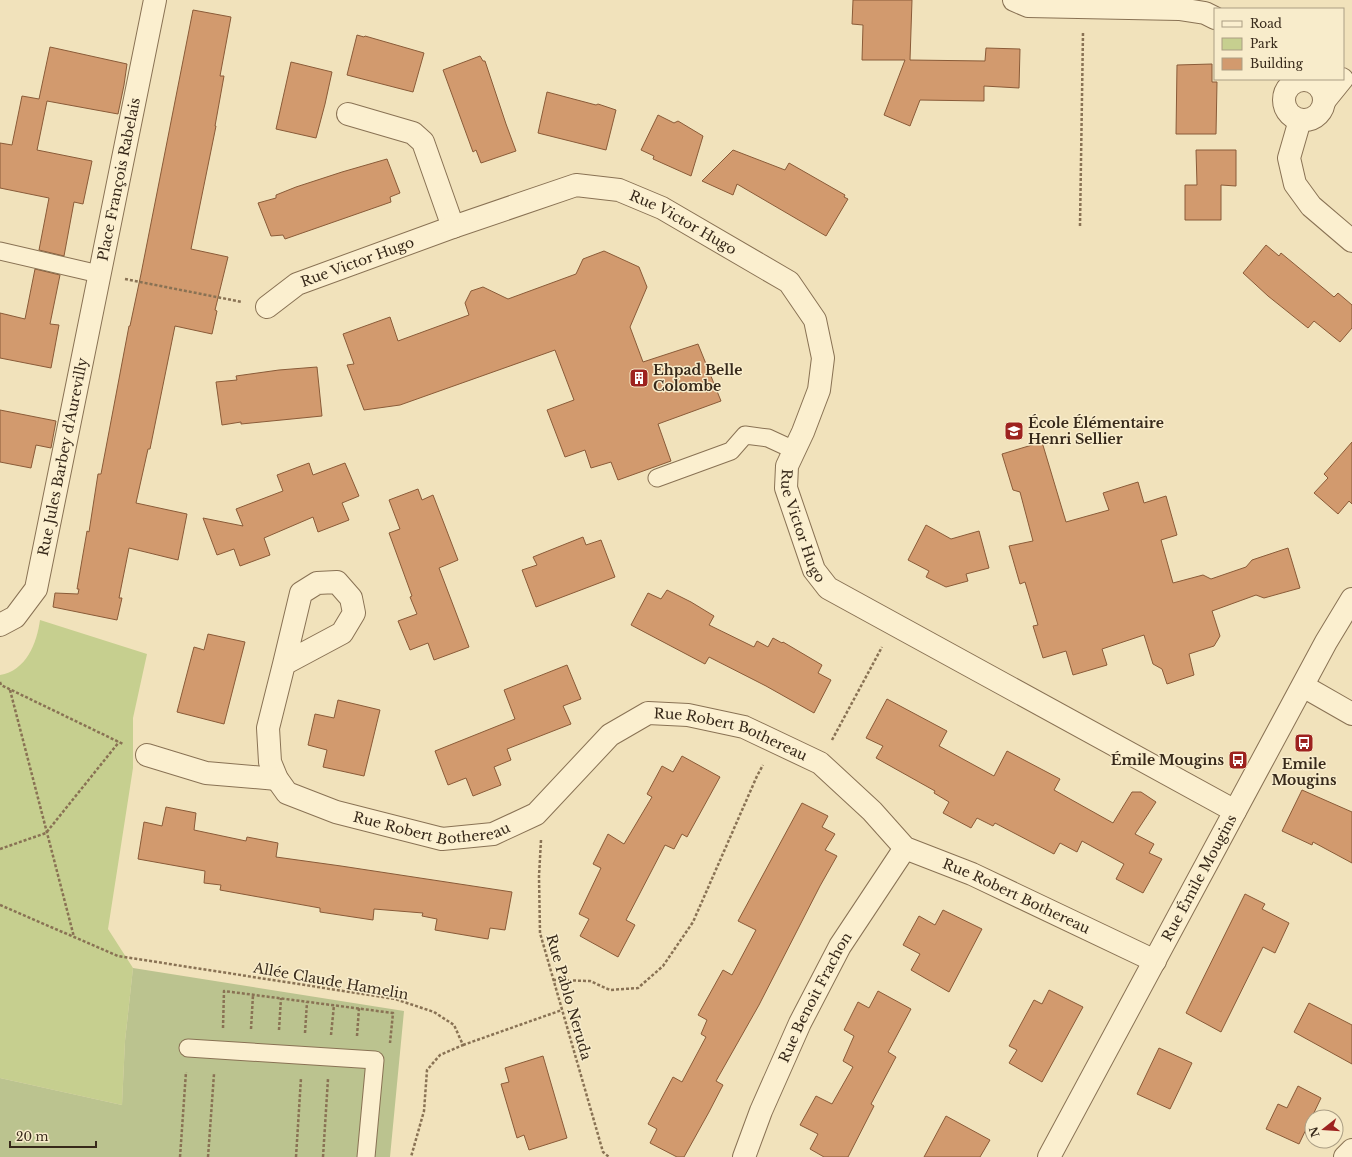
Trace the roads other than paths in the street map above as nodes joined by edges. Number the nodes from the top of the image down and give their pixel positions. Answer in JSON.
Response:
{"nodes":[{"id":1,"x":155,"y":0,"type":"edge"},
{"id":2,"x":1014,"y":0,"type":"edge"},
{"id":3,"x":1214,"y":18,"type":"edge"},
{"id":4,"x":1352,"y":68,"type":"edge"},
{"id":5,"x":1344,"y":78,"type":"edge"},
{"id":6,"x":1342,"y":80,"type":"edge"},
{"id":7,"x":1289,"y":82,"type":"edge"},
{"id":8,"x":1325,"y":100,"type":"junction"},
{"id":9,"x":348,"y":114,"type":"dead end"},
{"id":10,"x":1300,"y":120,"type":"junction"},
{"id":11,"x":453,"y":227,"type":"junction"},
{"id":12,"x":1352,"y":241,"type":"edge"},
{"id":13,"x":0,"y":251,"type":"edge"},
{"id":14,"x":100,"y":274,"type":"junction"},
{"id":15,"x":267,"y":307,"type":"road end"},
{"id":16,"x":794,"y":450,"type":"junction"},
{"id":17,"x":657,"y":478,"type":"dead end"},
{"id":18,"x":1352,"y":599,"type":"edge"},
{"id":19,"x":0,"y":626,"type":"edge"},
{"id":20,"x":284,"y":664,"type":"dead end"},
{"id":21,"x":1303,"y":686,"type":"junction"},
{"id":22,"x":1352,"y":714,"type":"edge"},
{"id":23,"x":147,"y":755,"type":"road end"},
{"id":24,"x":278,"y":779,"type":"junction"},
{"id":25,"x":1236,"y":811,"type":"junction"},
{"id":26,"x":905,"y":848,"type":"junction"},
{"id":27,"x":1155,"y":961,"type":"junction"},
{"id":28,"x":188,"y":1048,"type":"road end"},
{"id":29,"x":1352,"y":1150,"type":"edge"},
{"id":30,"x":366,"y":1157,"type":"edge"},
{"id":31,"x":744,"y":1157,"type":"edge"},
{"id":32,"x":1049,"y":1157,"type":"edge"},
{"id":33,"x":1345,"y":1157,"type":"edge"}],
"edges":[{"from":1,"to":14,"type":"street","name":"Place François Rabelais"},
{"from":2,"to":3,"type":"street"},
{"from":4,"to":5,"type":"street"},
{"from":6,"to":8,"type":"street"},
{"from":7,"to":8,"type":"street"},
{"from":7,"to":10,"type":"street"},
{"from":8,"to":10,"type":"street"},
{"from":9,"to":11,"type":"street"},
{"from":10,"to":12,"type":"street"},
{"from":11,"to":15,"type":"street","name":"Rue Victor Hugo"},
{"from":11,"to":16,"type":"street","name":"Rue Victor Hugo"},
{"from":13,"to":14,"type":"lane"},
{"from":14,"to":19,"type":"street","name":"Rue Jules Barbey d'Aurevilly"},
{"from":16,"to":17,"type":"lane"},
{"from":16,"to":25,"type":"street","name":"Rue Victor Hugo"},
{"from":18,"to":21,"type":"street","name":"Rue Émile Mougins"},
{"from":20,"to":24,"type":"street","name":"Rue Robert Bothereau"},
{"from":21,"to":22,"type":"street"},
{"from":21,"to":25,"type":"street","name":"Rue Émile Mougins"},
{"from":23,"to":24,"type":"street"},
{"from":24,"to":26,"type":"street","name":"Rue Robert Bothereau"},
{"from":25,"to":27,"type":"street","name":"Rue Émile Mougins"},
{"from":26,"to":27,"type":"street","name":"Rue Robert Bothereau"},
{"from":26,"to":31,"type":"street","name":"Rue Benoit Frachon"},
{"from":27,"to":32,"type":"street","name":"Rue Émile Mougins"},
{"from":28,"to":30,"type":"lane"},
{"from":29,"to":33,"type":"street"}]}
